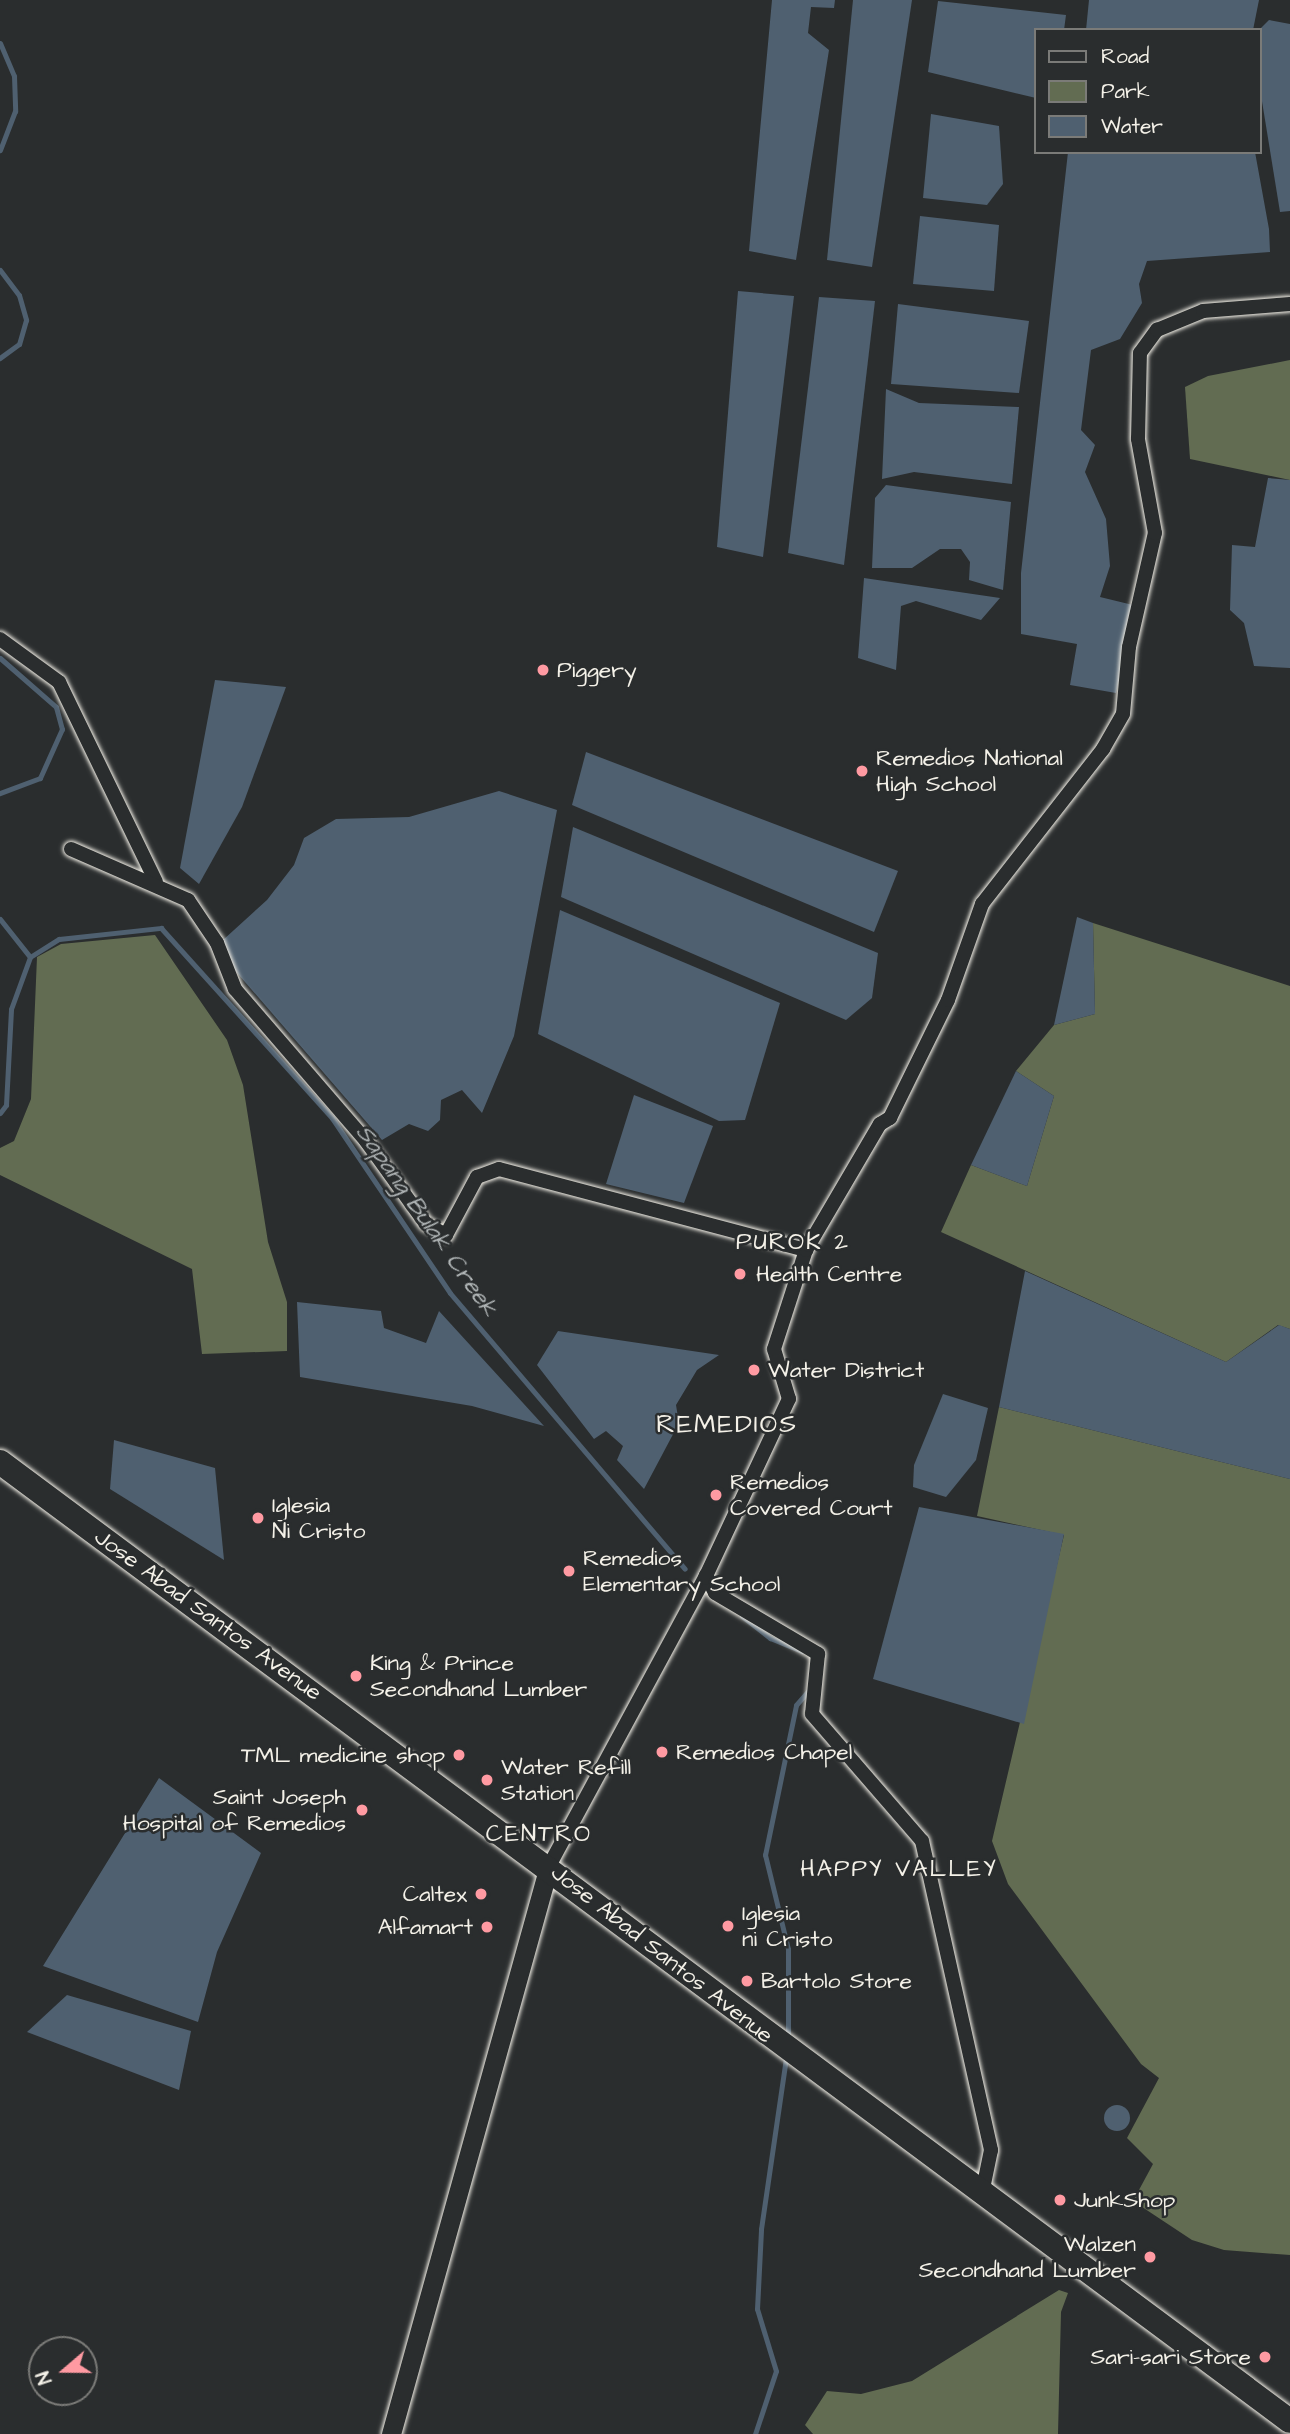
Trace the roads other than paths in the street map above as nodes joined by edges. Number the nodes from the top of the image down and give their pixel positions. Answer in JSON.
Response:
{"nodes":[{"id":1,"x":1290,"y":304,"type":"edge"},
{"id":2,"x":0,"y":639,"type":"edge"},
{"id":3,"x":71,"y":849,"type":"dead end"},
{"id":4,"x":156,"y":882,"type":"junction"},
{"id":5,"x":806,"y":1250,"type":"junction"},
{"id":6,"x":0,"y":1462,"type":"edge"},
{"id":7,"x":706,"y":1576,"type":"junction"},
{"id":8,"x":549,"y":1866,"type":"junction"},
{"id":9,"x":982,"y":2194,"type":"junction"},
{"id":10,"x":1290,"y":2421,"type":"edge"},
{"id":11,"x":391,"y":2434,"type":"edge"}],
"edges":[{"from":1,"to":5,"type":"street"},
{"from":2,"to":4,"type":"street"},
{"from":3,"to":4,"type":"street"},
{"from":4,"to":5,"type":"street"},
{"from":5,"to":7,"type":"street"},
{"from":6,"to":8,"type":"highway","name":"Jose Abad Santos Avenue"},
{"from":7,"to":8,"type":"street"},
{"from":7,"to":9,"type":"street"},
{"from":8,"to":9,"type":"highway","name":"Jose Abad Santos Avenue"},
{"from":8,"to":11,"type":"street"},
{"from":9,"to":10,"type":"highway","name":"Jose Abad Santos Avenue"}]}
